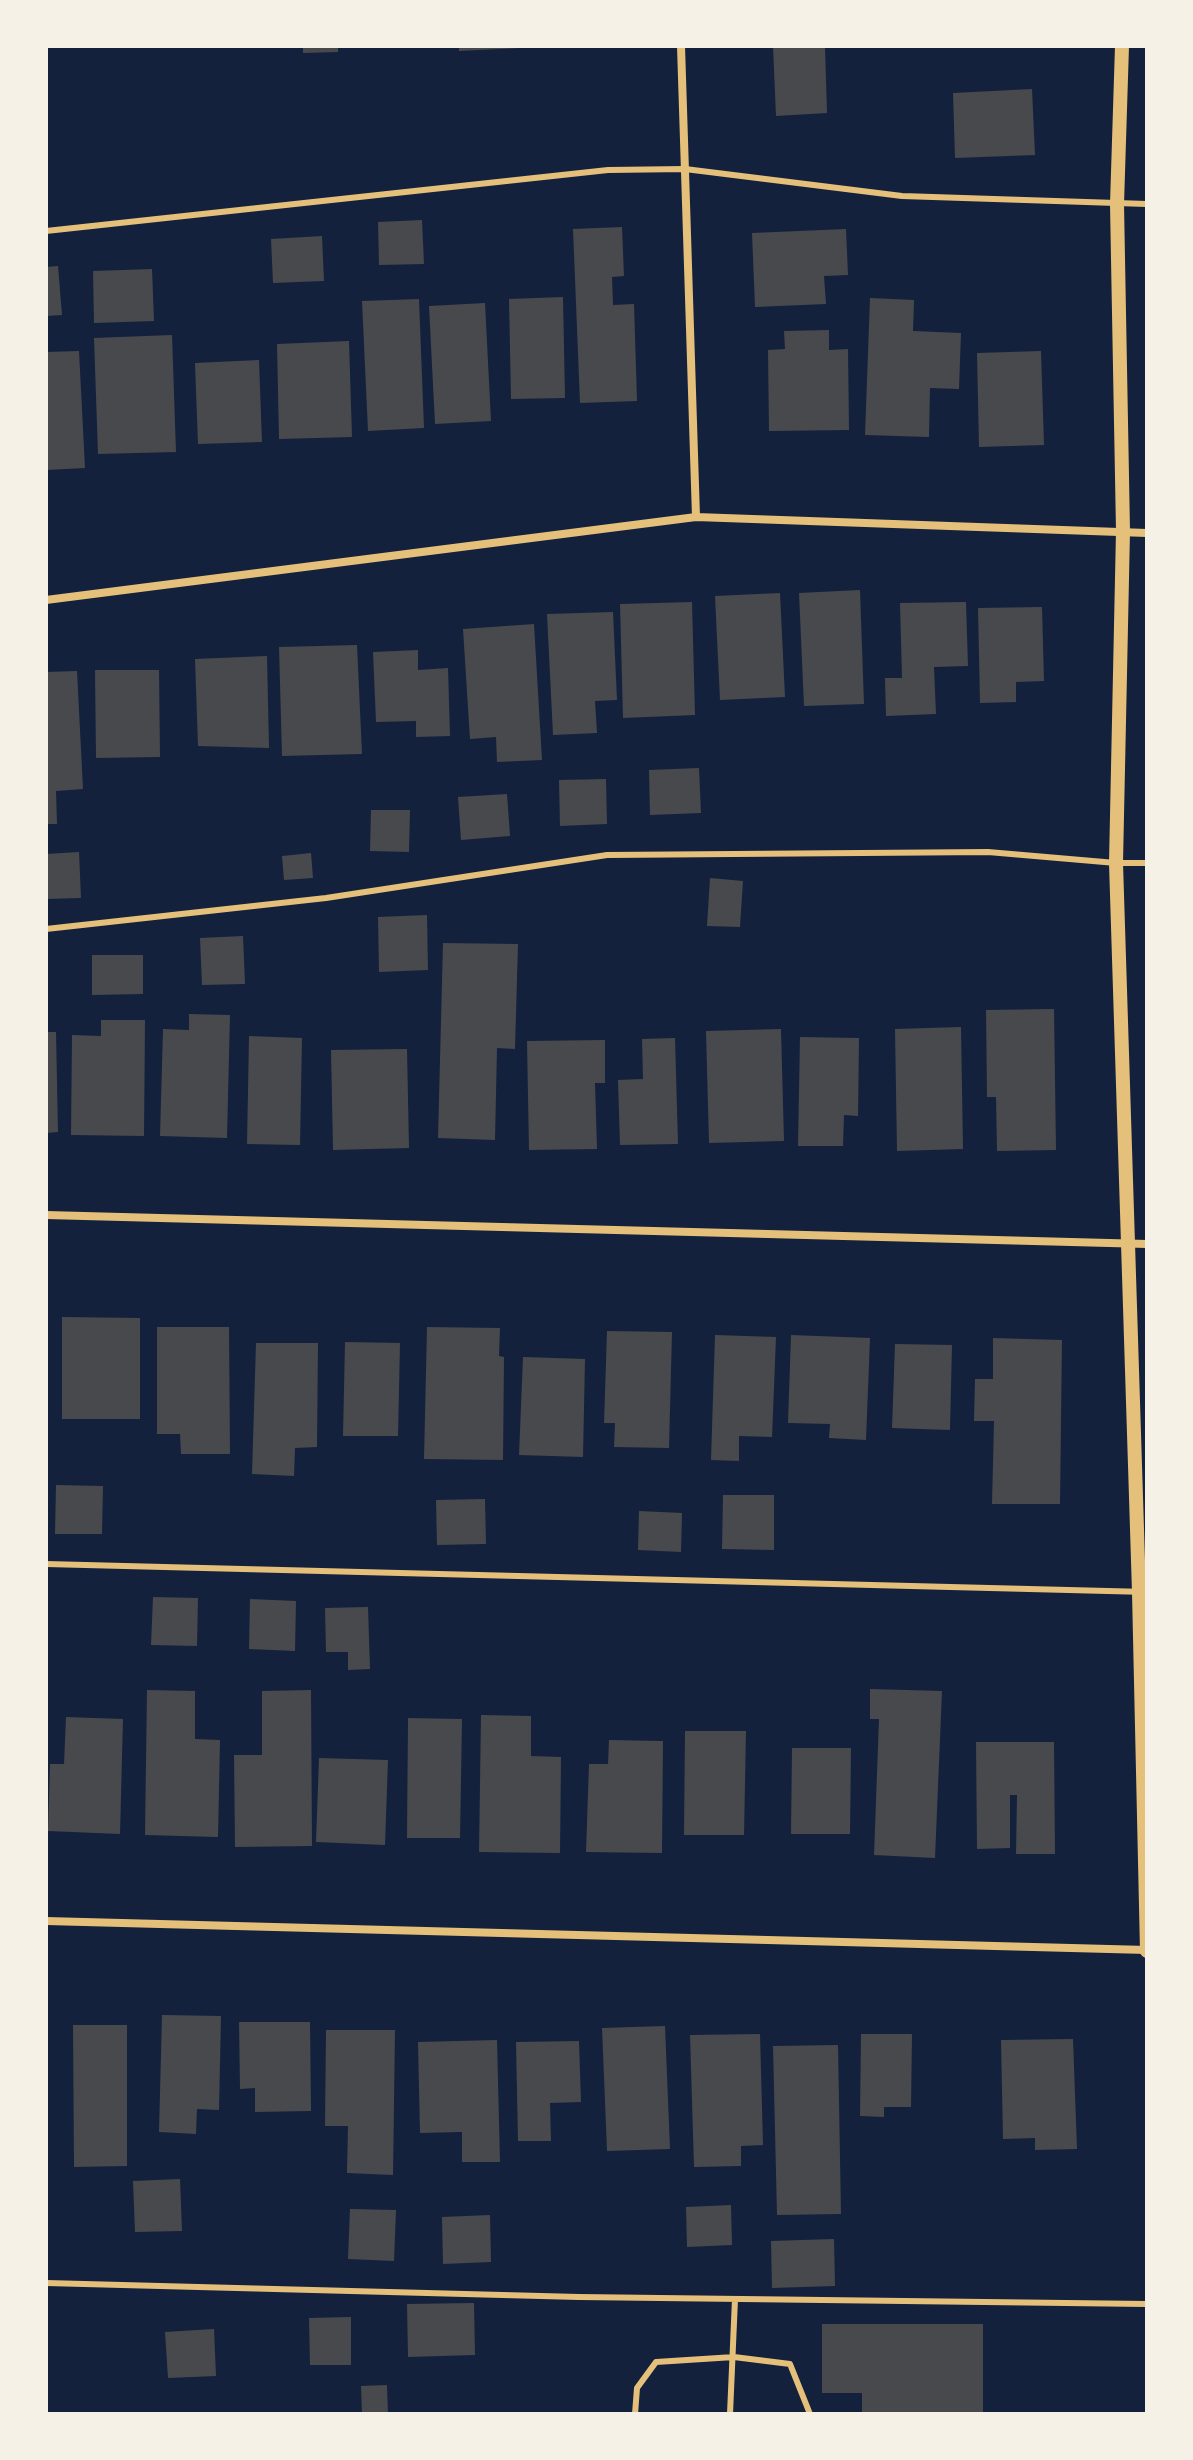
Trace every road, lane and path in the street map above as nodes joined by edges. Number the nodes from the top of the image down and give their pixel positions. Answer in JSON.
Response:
{"nodes":[{"id":1,"x":681,"y":46,"type":"edge"},
{"id":2,"x":1122,"y":46,"type":"edge"},
{"id":3,"x":685,"y":169,"type":"junction"},
{"id":4,"x":1117,"y":204,"type":"junction"},
{"id":5,"x":1147,"y":204,"type":"edge"},
{"id":6,"x":46,"y":231,"type":"edge"},
{"id":7,"x":696,"y":517,"type":"junction"},
{"id":8,"x":1123,"y":531,"type":"junction"},
{"id":9,"x":1147,"y":533,"type":"edge"},
{"id":10,"x":46,"y":600,"type":"edge"},
{"id":11,"x":1116,"y":863,"type":"junction"},
{"id":12,"x":1147,"y":863,"type":"edge"},
{"id":13,"x":46,"y":929,"type":"edge"},
{"id":14,"x":46,"y":1215,"type":"edge"},
{"id":15,"x":1129,"y":1243,"type":"junction"},
{"id":16,"x":1147,"y":1244,"type":"edge"},
{"id":17,"x":46,"y":1564,"type":"edge"},
{"id":18,"x":1143,"y":1592,"type":"edge"},
{"id":19,"x":46,"y":1921,"type":"edge"},
{"id":20,"x":1147,"y":1951,"type":"edge"},
{"id":21,"x":46,"y":2283,"type":"edge"},
{"id":22,"x":735,"y":2299,"type":"junction"},
{"id":23,"x":1147,"y":2304,"type":"edge"},
{"id":24,"x":734,"y":2357,"type":"junction"},
{"id":25,"x":635,"y":2414,"type":"edge"},
{"id":26,"x":730,"y":2414,"type":"edge"},
{"id":27,"x":810,"y":2414,"type":"edge"}],
"edges":[{"from":1,"to":3,"type":"street"},
{"from":2,"to":4,"type":"street"},
{"from":3,"to":4,"type":"lane"},
{"from":3,"to":6,"type":"lane"},
{"from":3,"to":7,"type":"street"},
{"from":4,"to":5,"type":"lane"},
{"from":4,"to":8,"type":"street"},
{"from":7,"to":8,"type":"street"},
{"from":7,"to":10,"type":"street"},
{"from":8,"to":9,"type":"street"},
{"from":8,"to":11,"type":"street"},
{"from":11,"to":12,"type":"lane"},
{"from":11,"to":13,"type":"lane"},
{"from":11,"to":15,"type":"street"},
{"from":14,"to":15,"type":"street"},
{"from":15,"to":16,"type":"street"},
{"from":15,"to":18,"type":"street"},
{"from":17,"to":18,"type":"lane"},
{"from":18,"to":20,"type":"street"},
{"from":19,"to":20,"type":"street"},
{"from":21,"to":22,"type":"lane"},
{"from":22,"to":23,"type":"lane"},
{"from":22,"to":24,"type":"lane"},
{"from":24,"to":25,"type":"lane"},
{"from":24,"to":26,"type":"lane"},
{"from":24,"to":27,"type":"lane"}]}
